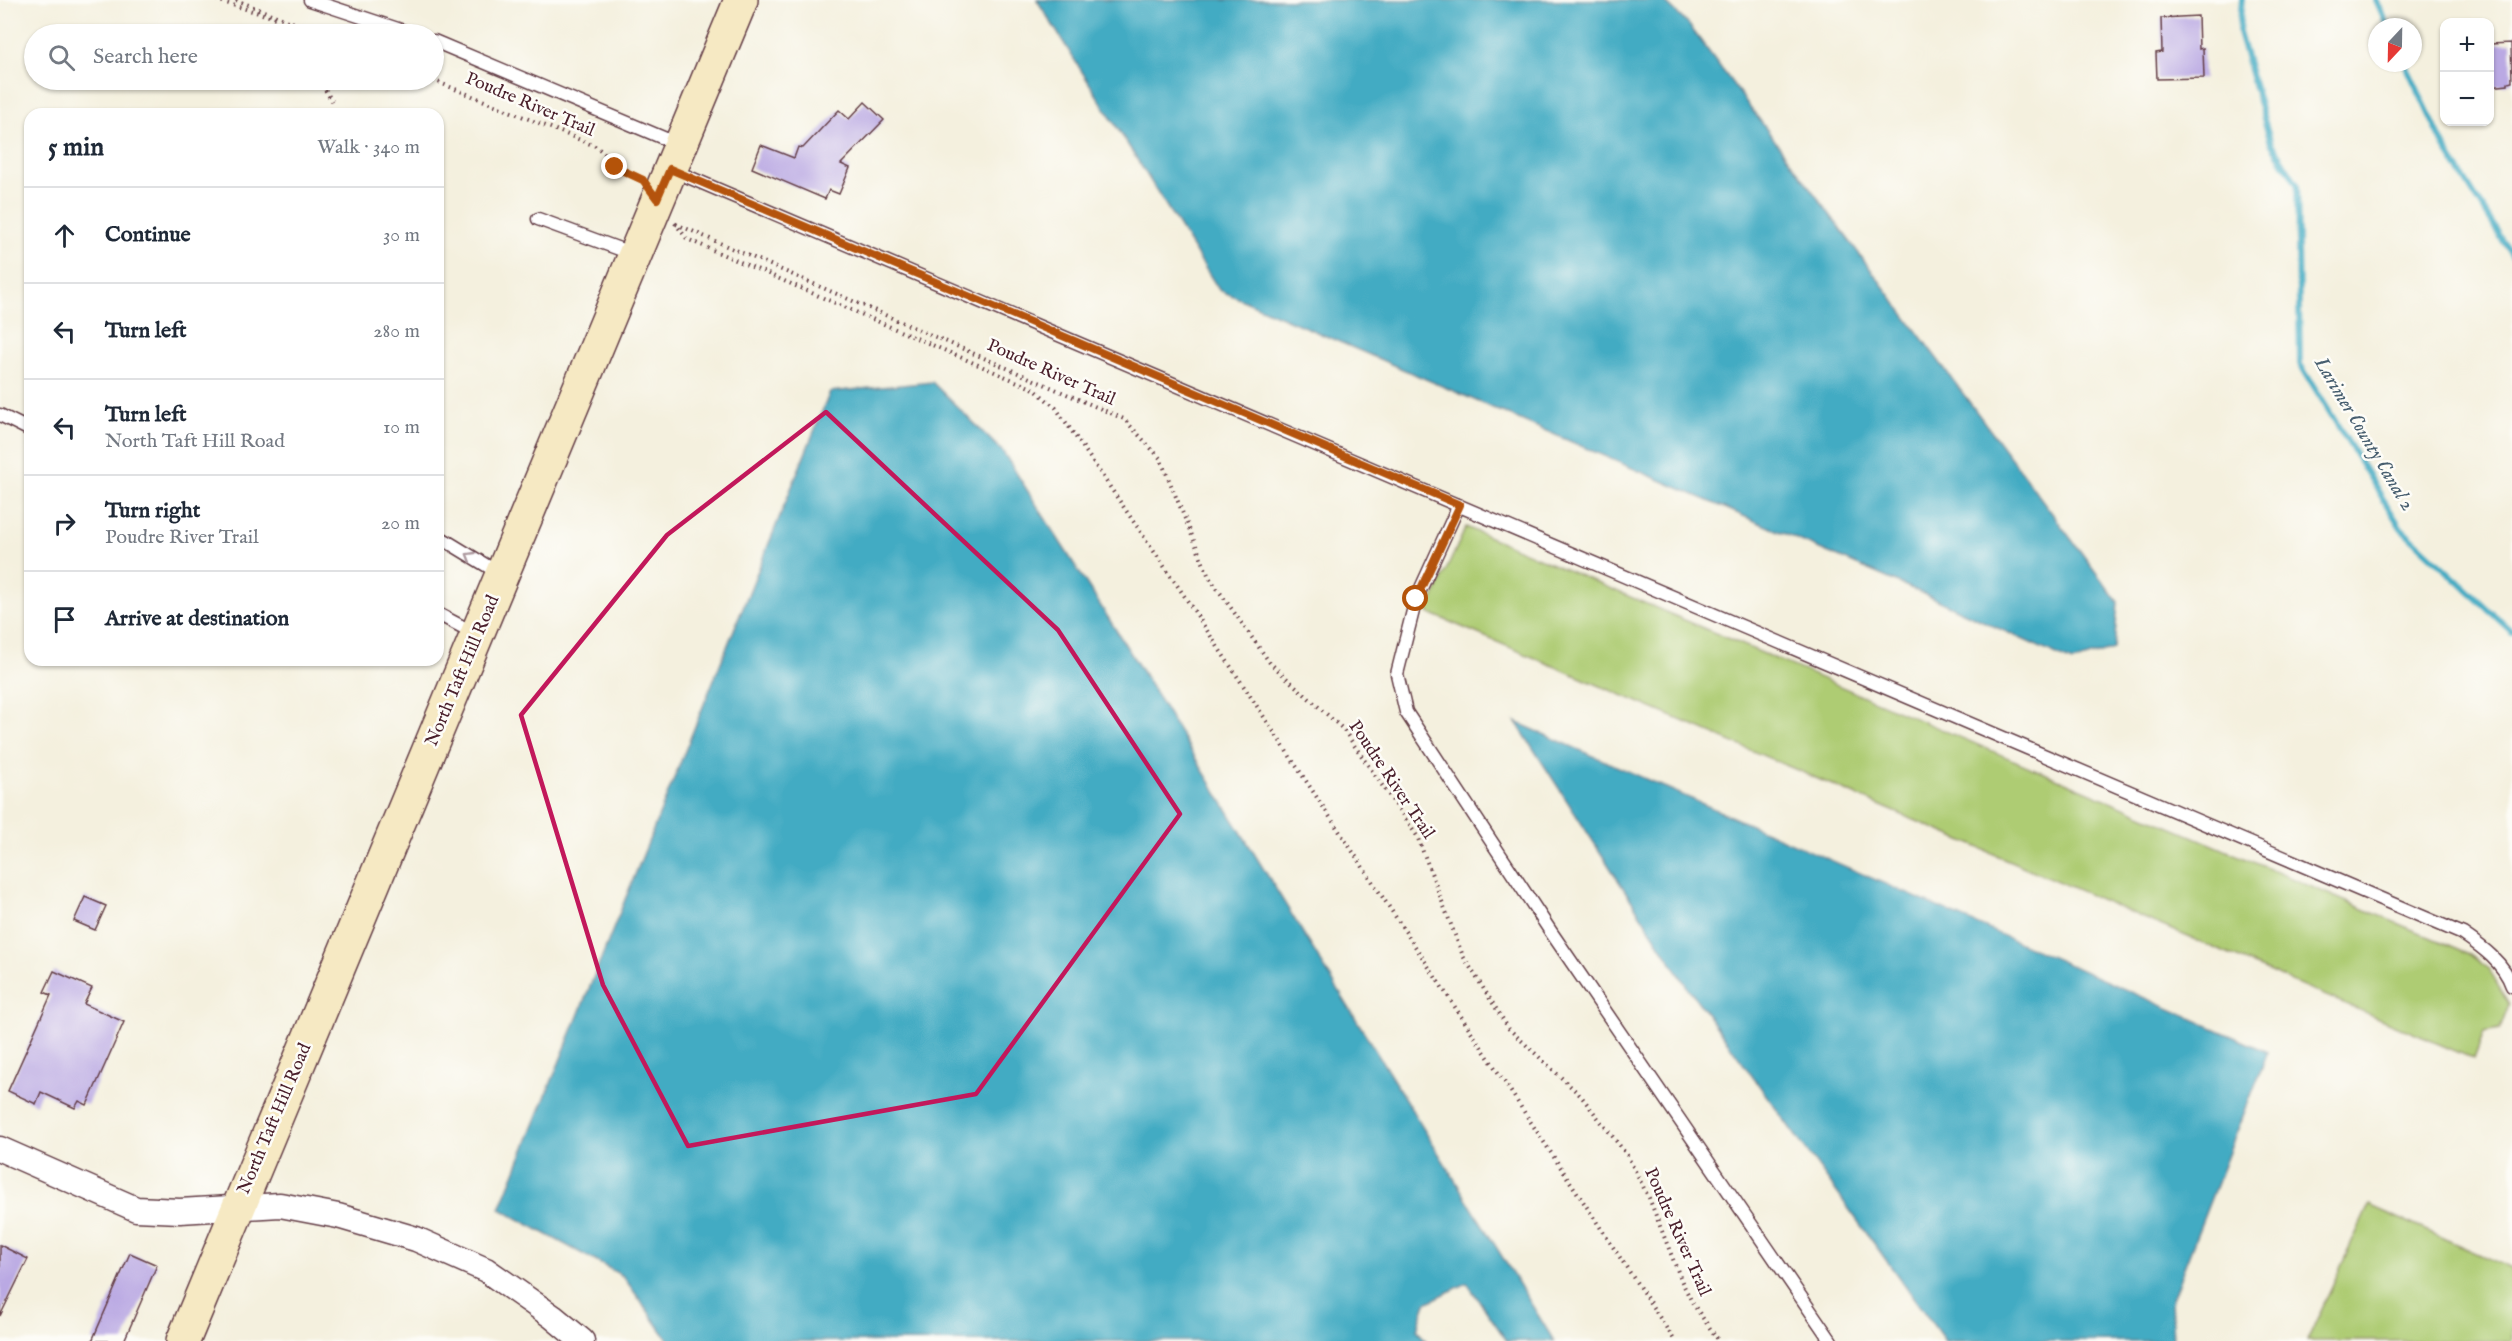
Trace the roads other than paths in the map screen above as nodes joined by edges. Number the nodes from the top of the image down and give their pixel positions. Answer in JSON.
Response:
{"nodes":[{"id":1,"x":310,"y":0,"type":"edge"},
{"id":2,"x":741,"y":0,"type":"edge"},
{"id":3,"x":383,"y":24,"type":"edge"},
{"id":4,"x":444,"y":46,"type":"edge"},
{"id":5,"x":676,"y":157,"type":"junction"},
{"id":6,"x":538,"y":219,"type":"dead end"},
{"id":7,"x":634,"y":254,"type":"junction"},
{"id":8,"x":0,"y":416,"type":"edge"},
{"id":9,"x":24,"y":427,"type":"edge"},
{"id":10,"x":1460,"y":505,"type":"junction"},
{"id":11,"x":444,"y":540,"type":"edge"},
{"id":12,"x":502,"y":576,"type":"junction"},
{"id":13,"x":444,"y":617,"type":"edge"},
{"id":14,"x":476,"y":634,"type":"junction"},
{"id":15,"x":2512,"y":986,"type":"edge"},
{"id":16,"x":0,"y":1149,"type":"edge"},
{"id":17,"x":237,"y":1209,"type":"junction"},
{"id":18,"x":183,"y":1341,"type":"edge"},
{"id":19,"x":582,"y":1341,"type":"edge"},
{"id":20,"x":1831,"y":1341,"type":"edge"}],
"edges":[{"from":1,"to":3,"type":"lane"},
{"from":2,"to":5,"type":"main road","name":"North Taft Hill Road"},
{"from":4,"to":5,"type":"lane"},
{"from":5,"to":7,"type":"main road","name":"North Taft Hill Road"},
{"from":5,"to":10,"type":"lane"},
{"from":6,"to":7,"type":"lane"},
{"from":7,"to":12,"type":"main road","name":"North Taft Hill Road"},
{"from":8,"to":9,"type":"lane"},
{"from":10,"to":15,"type":"lane"},
{"from":10,"to":20,"type":"lane"},
{"from":12,"to":11,"type":"lane","one_way":true},
{"from":12,"to":14,"type":"main road","name":"North Taft Hill Road"},
{"from":13,"to":14,"type":"lane"},
{"from":14,"to":17,"type":"main road","name":"North Taft Hill Road"},
{"from":16,"to":17,"type":"street"},
{"from":17,"to":18,"type":"main road","name":"North Taft Hill Road"},
{"from":17,"to":19,"type":"street"}]}
